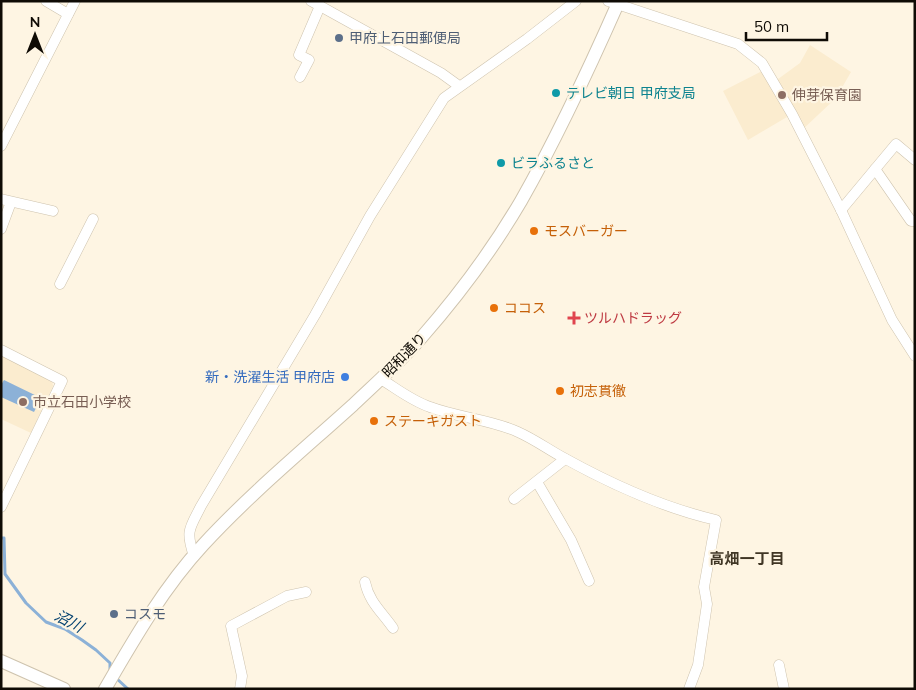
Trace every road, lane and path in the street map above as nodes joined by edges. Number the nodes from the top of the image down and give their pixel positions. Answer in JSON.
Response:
{"nodes":[{"id":1,"x":46,"y":1,"type":"edge"},
{"id":2,"x":75,"y":1,"type":"edge"},
{"id":3,"x":576,"y":1,"type":"edge"},
{"id":4,"x":615,"y":3,"type":"edge"},
{"id":5,"x":316,"y":4,"type":"edge"},
{"id":6,"x":68,"y":14,"type":"junction"},
{"id":7,"x":300,"y":77,"type":"dead end"},
{"id":8,"x":459,"y":86,"type":"junction"},
{"id":9,"x":1,"y":146,"type":"edge"},
{"id":10,"x":915,"y":160,"type":"edge"},
{"id":11,"x":875,"y":169,"type":"junction"},
{"id":12,"x":6,"y":201,"type":"edge"},
{"id":13,"x":841,"y":210,"type":"junction"},
{"id":14,"x":53,"y":211,"type":"dead end"},
{"id":15,"x":93,"y":219,"type":"dead end"},
{"id":16,"x":915,"y":221,"type":"edge"},
{"id":17,"x":1,"y":229,"type":"edge"},
{"id":18,"x":60,"y":284,"type":"dead end"},
{"id":19,"x":1,"y":350,"type":"edge"},
{"id":20,"x":915,"y":356,"type":"edge"},
{"id":21,"x":381,"y":379,"type":"junction"},
{"id":22,"x":565,"y":459,"type":"junction"},
{"id":23,"x":537,"y":482,"type":"junction"},
{"id":24,"x":514,"y":499,"type":"dead end"},
{"id":25,"x":1,"y":507,"type":"edge"},
{"id":26,"x":194,"y":556,"type":"junction"},
{"id":27,"x":589,"y":581,"type":"dead end"},
{"id":28,"x":365,"y":582,"type":"dead end"},
{"id":29,"x":306,"y":592,"type":"dead end"},
{"id":30,"x":393,"y":628,"type":"dead end"},
{"id":31,"x":1,"y":661,"type":"edge"},
{"id":32,"x":779,"y":665,"type":"dead end"},
{"id":33,"x":106,"y":687,"type":"edge"},
{"id":34,"x":64,"y":689,"type":"edge"},
{"id":35,"x":240,"y":689,"type":"edge"},
{"id":36,"x":689,"y":689,"type":"edge"},
{"id":37,"x":784,"y":689,"type":"edge"}],
"edges":[{"from":1,"to":6,"type":"street"},
{"from":2,"to":6,"type":"street"},
{"from":3,"to":8,"type":"street"},
{"from":4,"to":13,"type":"street"},
{"from":4,"to":21,"type":"street","name":"昭和通り"},
{"from":5,"to":7,"type":"street"},
{"from":5,"to":8,"type":"street"},
{"from":6,"to":9,"type":"street"},
{"from":8,"to":26,"type":"street"},
{"from":10,"to":11,"type":"street"},
{"from":11,"to":13,"type":"street"},
{"from":11,"to":16,"type":"street"},
{"from":12,"to":14,"type":"street"},
{"from":12,"to":17,"type":"street"},
{"from":13,"to":20,"type":"street"},
{"from":15,"to":18,"type":"street"},
{"from":19,"to":25,"type":"street"},
{"from":21,"to":22,"type":"street"},
{"from":21,"to":26,"type":"street","name":"昭和通り"},
{"from":22,"to":23,"type":"street"},
{"from":22,"to":36,"type":"street"},
{"from":23,"to":24,"type":"street"},
{"from":23,"to":27,"type":"street"},
{"from":26,"to":33,"type":"street","name":"昭和通り"},
{"from":28,"to":30,"type":"street"},
{"from":29,"to":35,"type":"street"},
{"from":31,"to":34,"type":"street"},
{"from":32,"to":37,"type":"street"}]}
